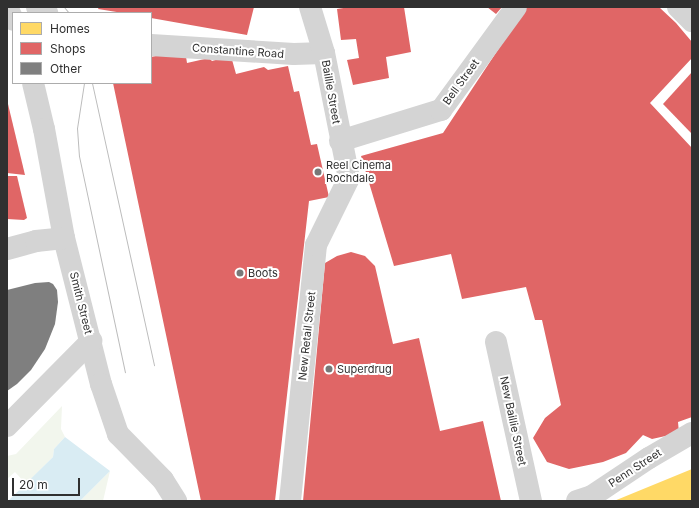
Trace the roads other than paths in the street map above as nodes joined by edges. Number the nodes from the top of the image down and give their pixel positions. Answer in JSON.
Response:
{"nodes":[{"id":1,"x":7,"y":7,"type":"edge"},
{"id":2,"x":310,"y":7,"type":"edge"},
{"id":3,"x":516,"y":7,"type":"edge"},
{"id":4,"x":678,"y":7,"type":"edge"},
{"id":5,"x":12,"y":18,"type":"edge"},
{"id":6,"x":692,"y":21,"type":"edge"},
{"id":7,"x":152,"y":45,"type":"edge"},
{"id":8,"x":324,"y":53,"type":"junction"},
{"id":9,"x":33,"y":84,"type":"edge"},
{"id":10,"x":340,"y":142,"type":"junction"},
{"id":11,"x":349,"y":178,"type":"joint"},
{"id":12,"x":64,"y":238,"type":"junction"},
{"id":13,"x":7,"y":249,"type":"edge"},
{"id":14,"x":91,"y":342,"type":"junction"},
{"id":15,"x":496,"y":342,"type":"dead end"},
{"id":16,"x":7,"y":426,"type":"edge"},
{"id":17,"x":692,"y":433,"type":"edge"},
{"id":18,"x":176,"y":501,"type":"edge"},
{"id":19,"x":290,"y":501,"type":"edge"},
{"id":20,"x":530,"y":501,"type":"edge"},
{"id":21,"x":576,"y":501,"type":"edge"}],
"edges":[{"from":1,"to":5,"type":"street"},
{"from":2,"to":8,"type":"street","name":"Baillie Street"},
{"from":3,"to":10,"type":"street","name":"Bell Street"},
{"from":4,"to":6,"type":"street"},
{"from":7,"to":8,"type":"street","name":"Constantine Road"},
{"from":8,"to":10,"type":"street","name":"Baillie Street"},
{"from":9,"to":12,"type":"street","name":"Smith Street"},
{"from":10,"to":11,"type":"street","name":"Baillie Street"},
{"from":11,"to":19,"type":"street","name":"New Retail Street"},
{"from":12,"to":13,"type":"street"},
{"from":12,"to":14,"type":"street","name":"Smith Street"},
{"from":14,"to":16,"type":"street"},
{"from":14,"to":18,"type":"street","name":"Smith Street"},
{"from":15,"to":20,"type":"street","name":"New Baillie Street"},
{"from":17,"to":21,"type":"street","name":"Penn Street"}]}
